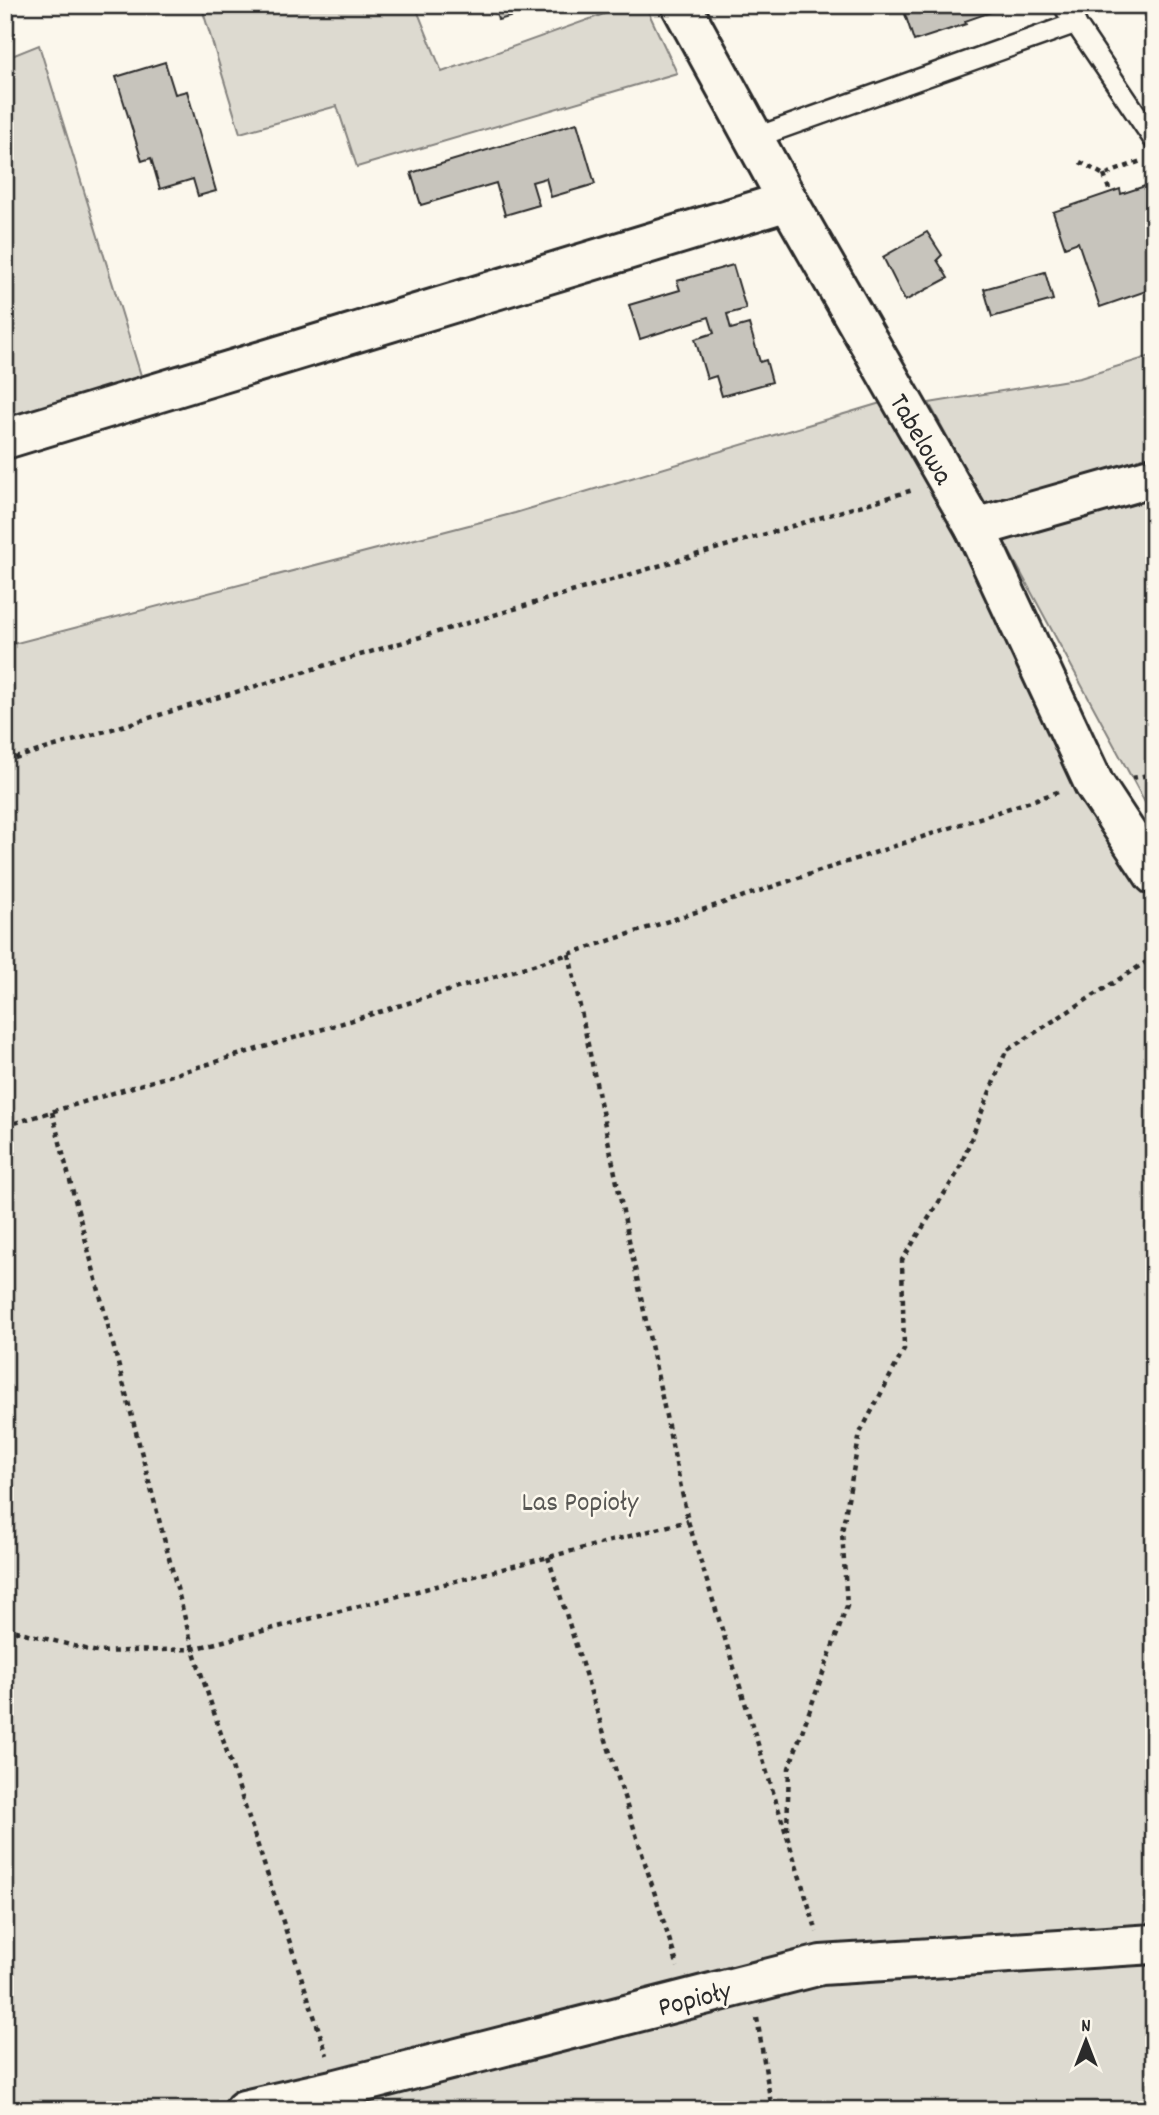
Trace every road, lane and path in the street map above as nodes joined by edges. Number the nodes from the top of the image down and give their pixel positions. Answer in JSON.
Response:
{"nodes":[{"id":1,"x":681,"y":5,"type":"edge"},
{"id":2,"x":1063,"y":5,"type":"edge"},
{"id":3,"x":1076,"y":23,"type":"junction"},
{"id":4,"x":754,"y":138,"type":"junction"},
{"id":5,"x":1154,"y":140,"type":"edge"},
{"id":6,"x":1147,"y":159,"type":"dead end"},
{"id":7,"x":1080,"y":162,"type":"dead end"},
{"id":8,"x":1104,"y":175,"type":"junction"},
{"id":9,"x":1110,"y":192,"type":"dead end"},
{"id":10,"x":788,"y":201,"type":"junction"},
{"id":11,"x":5,"y":439,"type":"edge"},
{"id":12,"x":1154,"y":477,"type":"edge"},
{"id":13,"x":947,"y":480,"type":"junction"},
{"id":14,"x":975,"y":528,"type":"junction"},
{"id":15,"x":5,"y":761,"type":"edge"},
{"id":16,"x":1094,"y":784,"type":"junction"},
{"id":17,"x":1154,"y":875,"type":"edge"},
{"id":18,"x":569,"y":954,"type":"junction"},
{"id":19,"x":1154,"y":957,"type":"edge"},
{"id":20,"x":52,"y":1112,"type":"junction"},
{"id":21,"x":5,"y":1126,"type":"edge"},
{"id":22,"x":688,"y":1521,"type":"junction"},
{"id":23,"x":548,"y":1557,"type":"junction"},
{"id":24,"x":5,"y":1628,"type":"edge"},
{"id":25,"x":193,"y":1648,"type":"junction"},
{"id":26,"x":787,"y":1834,"type":"junction"},
{"id":27,"x":1154,"y":1944,"type":"edge"},
{"id":28,"x":821,"y":1965,"type":"junction"},
{"id":29,"x":752,"y":1983,"type":"junction"},
{"id":30,"x":688,"y":1999,"type":"junction"},
{"id":31,"x":337,"y":2089,"type":"junction"},
{"id":32,"x":244,"y":2110,"type":"edge"},
{"id":33,"x":772,"y":2110,"type":"edge"}],
"edges":[{"from":1,"to":4,"type":"street","name":"Tabelowa"},
{"from":2,"to":3,"type":"lane"},
{"from":3,"to":4,"type":"lane"},
{"from":3,"to":5,"type":"lane"},
{"from":4,"to":10,"type":"street","name":"Tabelowa"},
{"from":6,"to":8,"type":"path"},
{"from":7,"to":8,"type":"path"},
{"from":8,"to":9,"type":"path"},
{"from":10,"to":11,"type":"street"},
{"from":10,"to":13,"type":"street","name":"Tabelowa"},
{"from":12,"to":14,"type":"street"},
{"from":13,"to":14,"type":"street","name":"Tabelowa"},
{"from":13,"to":15,"type":"path"},
{"from":14,"to":16,"type":"street","name":"Tabelowa"},
{"from":16,"to":17,"type":"street","name":"Tabelowa"},
{"from":16,"to":18,"type":"path"},
{"from":18,"to":20,"type":"path"},
{"from":18,"to":22,"type":"path"},
{"from":19,"to":26,"type":"path"},
{"from":20,"to":21,"type":"path"},
{"from":20,"to":25,"type":"path"},
{"from":22,"to":23,"type":"path"},
{"from":22,"to":26,"type":"path"},
{"from":23,"to":25,"type":"path"},
{"from":23,"to":30,"type":"path"},
{"from":24,"to":25,"type":"path"},
{"from":25,"to":31,"type":"path"},
{"from":26,"to":28,"type":"path"},
{"from":27,"to":28,"type":"street","name":"Popioły"},
{"from":28,"to":29,"type":"street","name":"Popioły"},
{"from":29,"to":30,"type":"street","name":"Popioły"},
{"from":29,"to":33,"type":"path"},
{"from":30,"to":31,"type":"street","name":"Popioły"},
{"from":31,"to":32,"type":"street","name":"Popioły"}]}
